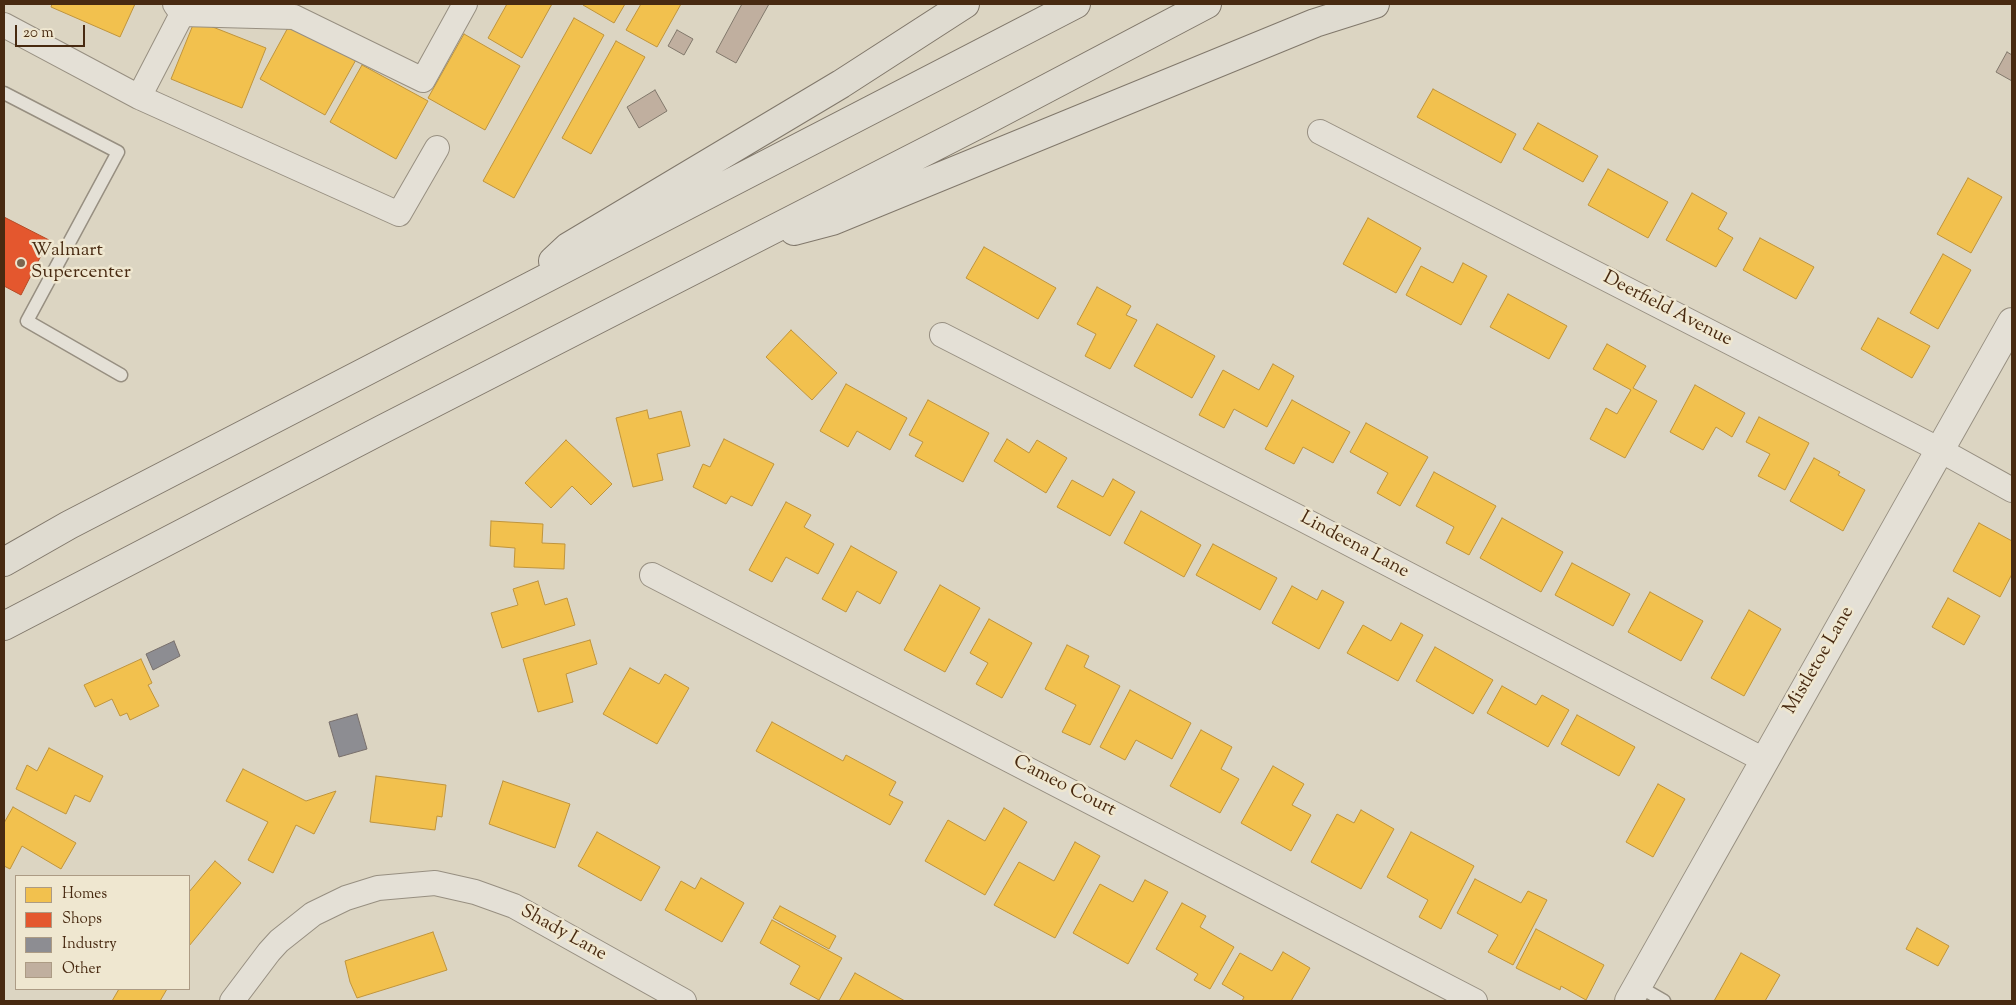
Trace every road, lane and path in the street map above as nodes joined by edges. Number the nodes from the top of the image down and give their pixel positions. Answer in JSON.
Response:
{"nodes":[{"id":1,"x":465,"y":4,"type":"edge"},
{"id":2,"x":965,"y":4,"type":"edge"},
{"id":3,"x":1076,"y":4,"type":"edge"},
{"id":4,"x":1207,"y":4,"type":"edge"},
{"id":5,"x":1375,"y":4,"type":"edge"},
{"id":6,"x":179,"y":9,"type":"edge"},
{"id":7,"x":298,"y":10,"type":"edge"},
{"id":8,"x":4,"y":25,"type":"edge"},
{"id":9,"x":4,"y":93,"type":"edge"},
{"id":10,"x":139,"y":97,"type":"junction"},
{"id":11,"x":1320,"y":132,"type":"dead end"},
{"id":12,"x":437,"y":148,"type":"dead end"},
{"id":13,"x":744,"y":244,"type":"junction"},
{"id":14,"x":522,"y":291,"type":"junction"},
{"id":15,"x":2012,"y":322,"type":"edge"},
{"id":16,"x":942,"y":335,"type":"dead end"},
{"id":17,"x":121,"y":375,"type":"dead end"},
{"id":18,"x":1940,"y":450,"type":"junction"},
{"id":19,"x":2012,"y":490,"type":"edge"},
{"id":20,"x":69,"y":525,"type":"junction"},
{"id":21,"x":4,"y":541,"type":"edge"},
{"id":22,"x":4,"y":562,"type":"edge"},
{"id":23,"x":652,"y":575,"type":"dead end"},
{"id":24,"x":4,"y":626,"type":"edge"},
{"id":25,"x":1764,"y":760,"type":"junction"},
{"id":26,"x":1634,"y":994,"type":"edge"},
{"id":27,"x":232,"y":1001,"type":"edge"},
{"id":28,"x":684,"y":1001,"type":"edge"},
{"id":29,"x":1475,"y":1001,"type":"edge"},
{"id":30,"x":1664,"y":1001,"type":"edge"}],
"edges":[{"from":1,"to":7,"type":"street"},
{"from":2,"to":14,"type":"highway"},
{"from":3,"to":14,"type":"highway"},
{"from":4,"to":13,"type":"highway"},
{"from":5,"to":13,"type":"highway"},
{"from":6,"to":7,"type":"street"},
{"from":6,"to":10,"type":"street"},
{"from":8,"to":10,"type":"street"},
{"from":9,"to":17,"type":"lane"},
{"from":10,"to":12,"type":"street"},
{"from":11,"to":18,"type":"street","name":"Deerfield Avenue"},
{"from":13,"to":24,"type":"highway"},
{"from":14,"to":20,"type":"highway"},
{"from":15,"to":18,"type":"street","name":"Mistletoe Lane"},
{"from":16,"to":25,"type":"street","name":"Lindeena Lane"},
{"from":18,"to":19,"type":"street","name":"Deerfield Avenue"},
{"from":18,"to":25,"type":"street","name":"Mistletoe Lane"},
{"from":20,"to":21,"type":"highway"},
{"from":20,"to":22,"type":"highway"},
{"from":23,"to":29,"type":"street","name":"Cameo Court"},
{"from":25,"to":26,"type":"street","name":"Mistletoe Lane"},
{"from":26,"to":30,"type":"lane"},
{"from":27,"to":28,"type":"street","name":"Shady Lane"}]}
